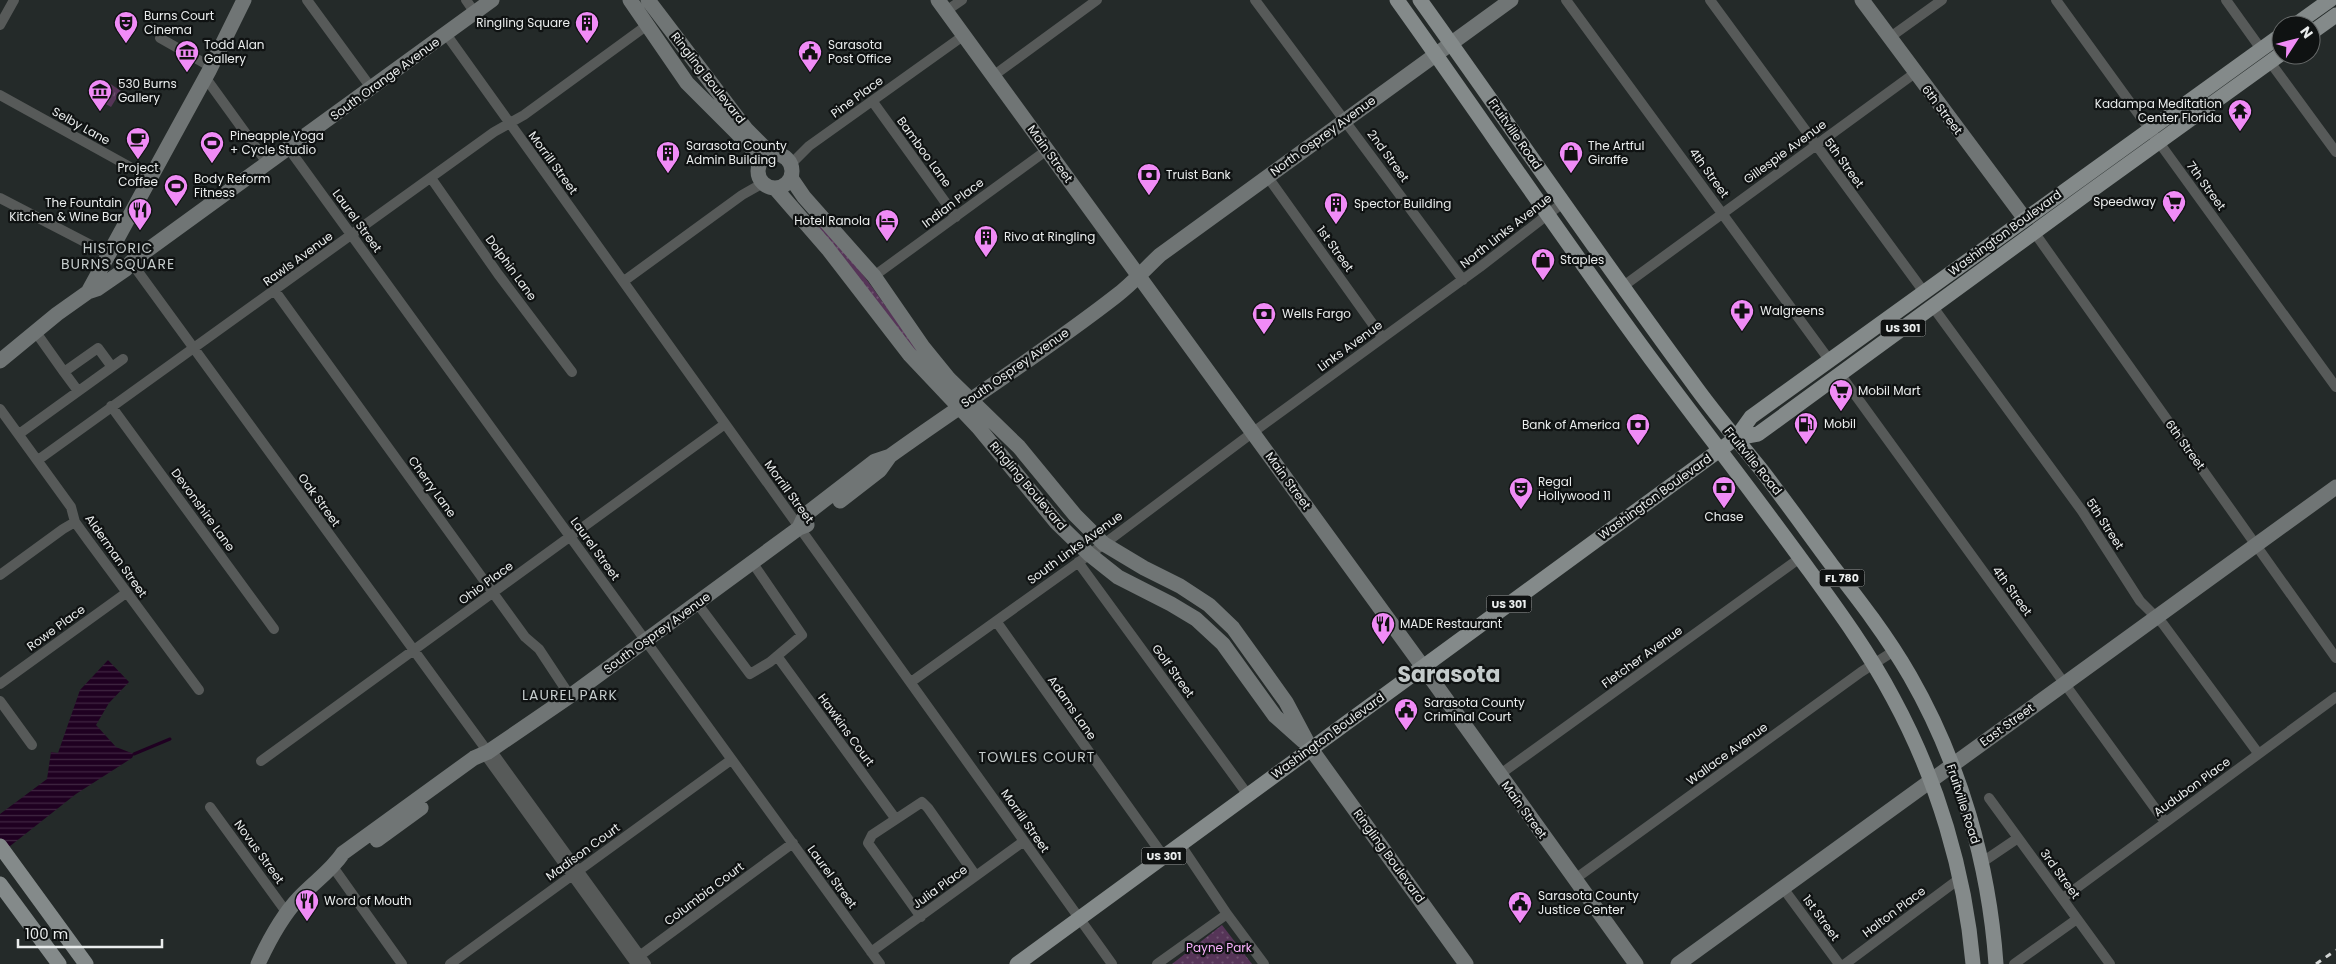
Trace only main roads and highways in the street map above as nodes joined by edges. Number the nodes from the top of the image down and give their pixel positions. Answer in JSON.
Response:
{"nodes":[{"id":1,"x":1397,"y":0,"type":"edge"},
{"id":2,"x":1420,"y":0,"type":"edge"},
{"id":3,"x":2330,"y":0,"type":"edge"},
{"id":4,"x":2309,"y":15,"type":"edge"},
{"id":5,"x":2336,"y":15,"type":"edge"},
{"id":6,"x":2321,"y":26,"type":"edge"},
{"id":7,"x":2271,"y":42,"type":"edge"},
{"id":8,"x":2271,"y":62,"type":"edge"},
{"id":9,"x":2004,"y":234,"type":"junction"},
{"id":10,"x":1933,"y":307,"type":"junction"},
{"id":11,"x":1736,"y":438,"type":"junction"},
{"id":12,"x":1719,"y":450,"type":"junction"},
{"id":13,"x":0,"y":846,"type":"edge"},
{"id":14,"x":0,"y":884,"type":"edge"},
{"id":15,"x":38,"y":936,"type":"junction"},
{"id":16,"x":72,"y":944,"type":"junction"},
{"id":17,"x":60,"y":964,"type":"edge"},
{"id":18,"x":86,"y":964,"type":"edge"},
{"id":19,"x":1017,"y":964,"type":"edge"},
{"id":20,"x":1973,"y":964,"type":"edge"},
{"id":21,"x":1996,"y":964,"type":"edge"}],
"edges":[{"from":1,"to":12,"type":"main road","name":"Fruitville Road"},
{"from":2,"to":11,"type":"main road","name":"Fruitville Road"},
{"from":3,"to":4,"type":"main road"},
{"from":5,"to":6,"type":"main road"},
{"from":7,"to":9,"type":"main road","name":"Washington Boulevard","number":"US 301"},
{"from":8,"to":10,"type":"main road","name":"Washington Boulevard","number":"US 301"},
{"from":9,"to":10,"type":"main road"},
{"from":9,"to":11,"type":"main road","name":"Washington Boulevard","number":"US 301"},
{"from":10,"to":11,"type":"main road","name":"Washington Boulevard","number":"US 301"},
{"from":11,"to":12,"type":"main road","name":"Washington Boulevard","number":"US 301"},
{"from":11,"to":21,"type":"main road","name":"Fruitville Road","number":"FL 780"},
{"from":12,"to":19,"type":"main road","name":"Washington Boulevard","number":"US 301"},
{"from":12,"to":20,"type":"main road","name":"Fruitville Road","number":"FL 780"},
{"from":13,"to":16,"type":"main road"},
{"from":14,"to":15,"type":"main road"},
{"from":15,"to":16,"type":"main road"},
{"from":15,"to":17,"type":"main road"},
{"from":16,"to":18,"type":"main road"}]}
